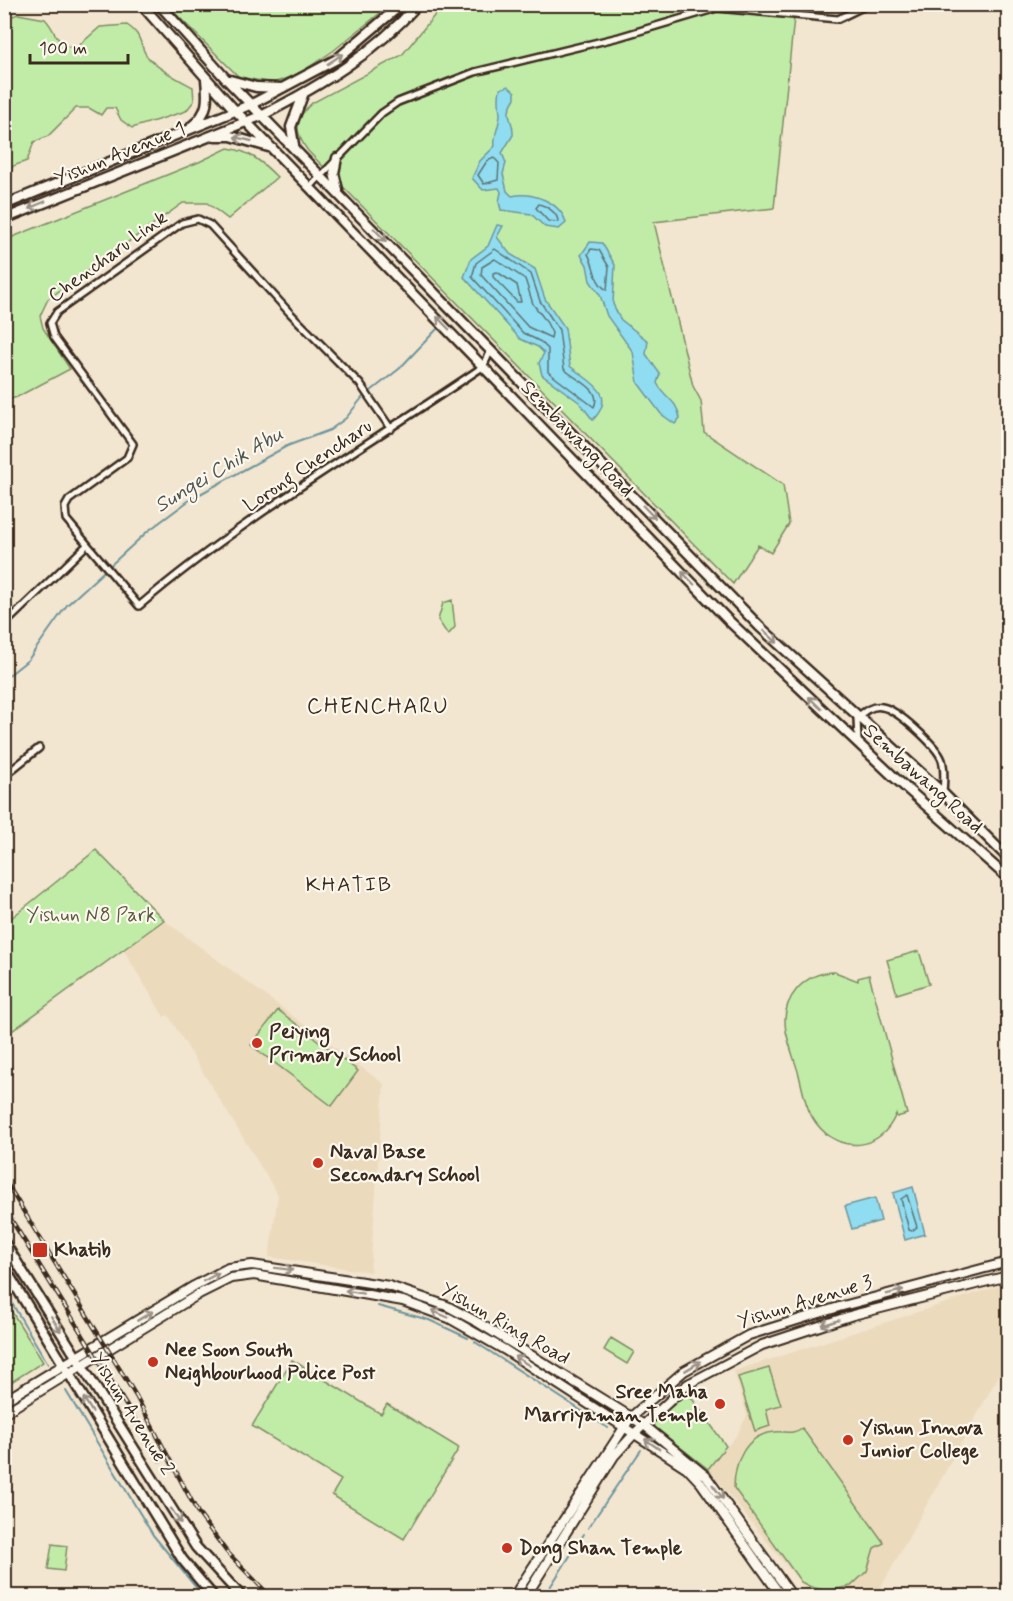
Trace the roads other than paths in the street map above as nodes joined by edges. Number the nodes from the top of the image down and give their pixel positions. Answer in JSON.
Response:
{"nodes":[{"id":1,"x":141,"y":4,"type":"edge"},
{"id":2,"x":159,"y":4,"type":"edge"},
{"id":3,"x":402,"y":4,"type":"edge"},
{"id":4,"x":418,"y":4,"type":"edge"},
{"id":5,"x":869,"y":4,"type":"edge"},
{"id":6,"x":206,"y":78,"type":"junction"},
{"id":7,"x":226,"y":79,"type":"junction"},
{"id":8,"x":284,"y":88,"type":"junction"},
{"id":9,"x":303,"y":94,"type":"junction"},
{"id":10,"x":252,"y":104,"type":"junction"},
{"id":11,"x":237,"y":111,"type":"junction"},
{"id":12,"x":263,"y":115,"type":"junction"},
{"id":13,"x":248,"y":121,"type":"junction"},
{"id":14,"x":180,"y":134,"type":"junction"},
{"id":15,"x":208,"y":136,"type":"junction"},
{"id":16,"x":295,"y":148,"type":"junction"},
{"id":17,"x":276,"y":149,"type":"junction"},
{"id":18,"x":337,"y":158,"type":"junction"},
{"id":19,"x":322,"y":174,"type":"junction"},
{"id":20,"x":310,"y":186,"type":"junction"},
{"id":21,"x":340,"y":193,"type":"junction"},
{"id":22,"x":4,"y":205,"type":"edge"},
{"id":23,"x":4,"y":219,"type":"edge"},
{"id":24,"x":491,"y":350,"type":"junction"},
{"id":25,"x":484,"y":365,"type":"junction"},
{"id":26,"x":391,"y":429,"type":"junction"},
{"id":27,"x":87,"y":545,"type":"junction"},
{"id":28,"x":139,"y":606,"type":"joint"},
{"id":29,"x":4,"y":626,"type":"edge"},
{"id":30,"x":857,"y":718,"type":"junction"},
{"id":31,"x":858,"y":743,"type":"junction"},
{"id":32,"x":39,"y":748,"type":"dead end"},
{"id":33,"x":4,"y":776,"type":"edge"},
{"id":34,"x":943,"y":793,"type":"junction"},
{"id":35,"x":1008,"y":858,"type":"edge"},
{"id":36,"x":1008,"y":878,"type":"edge"},
{"id":37,"x":4,"y":1242,"type":"edge"},
{"id":38,"x":1008,"y":1262,"type":"edge"},
{"id":39,"x":4,"y":1268,"type":"edge"},
{"id":40,"x":1008,"y":1276,"type":"edge"},
{"id":41,"x":76,"y":1357,"type":"junction"},
{"id":42,"x":64,"y":1365,"type":"junction"},
{"id":43,"x":81,"y":1366,"type":"junction"},
{"id":44,"x":69,"y":1374,"type":"junction"},
{"id":45,"x":4,"y":1401,"type":"edge"},
{"id":46,"x":4,"y":1413,"type":"edge"},
{"id":47,"x":631,"y":1417,"type":"junction"},
{"id":48,"x":644,"y":1425,"type":"junction"},
{"id":49,"x":624,"y":1426,"type":"junction"},
{"id":50,"x":635,"y":1432,"type":"junction"},
{"id":51,"x":213,"y":1596,"type":"edge"},
{"id":52,"x":241,"y":1596,"type":"edge"},
{"id":53,"x":514,"y":1596,"type":"edge"},
{"id":54,"x":526,"y":1596,"type":"edge"},
{"id":55,"x":781,"y":1596,"type":"edge"},
{"id":56,"x":792,"y":1596,"type":"edge"}],
"edges":[{"from":1,"to":6,"type":"main road","name":"Sembawang Road"},
{"from":2,"to":7,"type":"main road","name":"Sembawang Road"},
{"from":8,"to":3,"type":"main road","name":"Yishun Avenue 1","one_way":true},
{"from":4,"to":9,"type":"main road","name":"Yishun Avenue 1"},
{"from":5,"to":18,"type":"street"},
{"from":6,"to":11,"type":"main road","name":"Sembawang Road"},
{"from":6,"to":14,"type":"main road"},
{"from":7,"to":8,"type":"main road"},
{"from":7,"to":10,"type":"main road","name":"Sembawang Road"},
{"from":8,"to":10,"type":"main road","name":"Yishun Avenue 1"},
{"from":9,"to":12,"type":"main road","name":"Yishun Avenue 1"},
{"from":9,"to":16,"type":"main road"},
{"from":10,"to":11,"type":"main road","name":"Yishun Avenue 1"},
{"from":10,"to":12,"type":"main road","name":"Sembawang Road"},
{"from":11,"to":13,"type":"main road","name":"Sembawang Road"},
{"from":11,"to":14,"type":"main road","name":"Yishun Avenue 1"},
{"from":12,"to":13,"type":"main road","name":"Yishun Avenue 1"},
{"from":12,"to":16,"type":"main road","name":"Sembawang Road"},
{"from":13,"to":15,"type":"main road","name":"Yishun Avenue 1"},
{"from":13,"to":17,"type":"main road","name":"Sembawang Road"},
{"from":14,"to":22,"type":"main road","name":"Yishun Avenue 1"},
{"from":17,"to":15,"type":"main road","one_way":true},
{"from":15,"to":23,"type":"main road","name":"Yishun Avenue 1","one_way":true},
{"from":16,"to":19,"type":"main road","name":"Sembawang Road"},
{"from":17,"to":20,"type":"main road","name":"Sembawang Road"},
{"from":18,"to":19,"type":"street"},
{"from":18,"to":21,"type":"main road"},
{"from":19,"to":20,"type":"street"},
{"from":19,"to":21,"type":"main road","name":"Sembawang Road"},
{"from":25,"to":20,"type":"main road","name":"Sembawang Road","one_way":true},
{"from":21,"to":24,"type":"main road","name":"Sembawang Road","one_way":true},
{"from":24,"to":25,"type":"street"},
{"from":24,"to":30,"type":"main road","name":"Sembawang Road","one_way":true},
{"from":25,"to":26,"type":"street","name":"Lorong Chencharu"},
{"from":31,"to":25,"type":"main road","name":"Sembawang Road","one_way":true},
{"from":26,"to":27,"type":"street","name":"Chencharu Link"},
{"from":26,"to":28,"type":"street","name":"Lorong Chencharu"},
{"from":27,"to":28,"type":"street","name":"Chencharu Link"},
{"from":27,"to":29,"type":"street"},
{"from":30,"to":31,"type":"street"},
{"from":30,"to":34,"type":"main road","name":"Sembawang Road"},
{"from":30,"to":34,"type":"street"},
{"from":31,"to":36,"type":"main road","name":"Sembawang Road"},
{"from":32,"to":33,"type":"street"},
{"from":34,"to":35,"type":"main road","name":"Sembawang Road"},
{"from":37,"to":41,"type":"main road","name":"Yishun Avenue 2","one_way":true},
{"from":47,"to":38,"type":"main road","name":"Yishun Avenue 3","one_way":true},
{"from":39,"to":42,"type":"main road","name":"Yishun Avenue 2"},
{"from":40,"to":48,"type":"main road","name":"Yishun Avenue 3","one_way":true},
{"from":41,"to":42,"type":"main road","name":"Yishun Ring Road"},
{"from":41,"to":43,"type":"main road","name":"Yishun Avenue 2"},
{"from":41,"to":47,"type":"main road","name":"Yishun Ring Road","one_way":true},
{"from":42,"to":44,"type":"main road","name":"Yishun Avenue 2"},
{"from":42,"to":45,"type":"main road","name":"Yishun Ring Road"},
{"from":43,"to":44,"type":"main road","name":"Yishun Ring Road"},
{"from":49,"to":43,"type":"main road","name":"Yishun Ring Road","one_way":true},
{"from":43,"to":52,"type":"main road","name":"Yishun Avenue 2","one_way":true},
{"from":44,"to":46,"type":"main road","name":"Yishun Ring Road"},
{"from":51,"to":44,"type":"main road","name":"Yishun Avenue 2","one_way":true},
{"from":47,"to":48,"type":"main road","name":"Yishun Ring Road"},
{"from":47,"to":49,"type":"main road","name":"Yishun Avenue 3"},
{"from":48,"to":50,"type":"main road","name":"Yishun Avenue 3"},
{"from":48,"to":56,"type":"main road","name":"Yishun Ring Road","one_way":true},
{"from":49,"to":50,"type":"main road","name":"Yishun Ring Road"},
{"from":49,"to":53,"type":"main road","name":"Yishun Avenue 3"},
{"from":50,"to":54,"type":"main road","name":"Yishun Avenue 3"},
{"from":55,"to":50,"type":"main road","name":"Yishun Ring Road","one_way":true}]}
